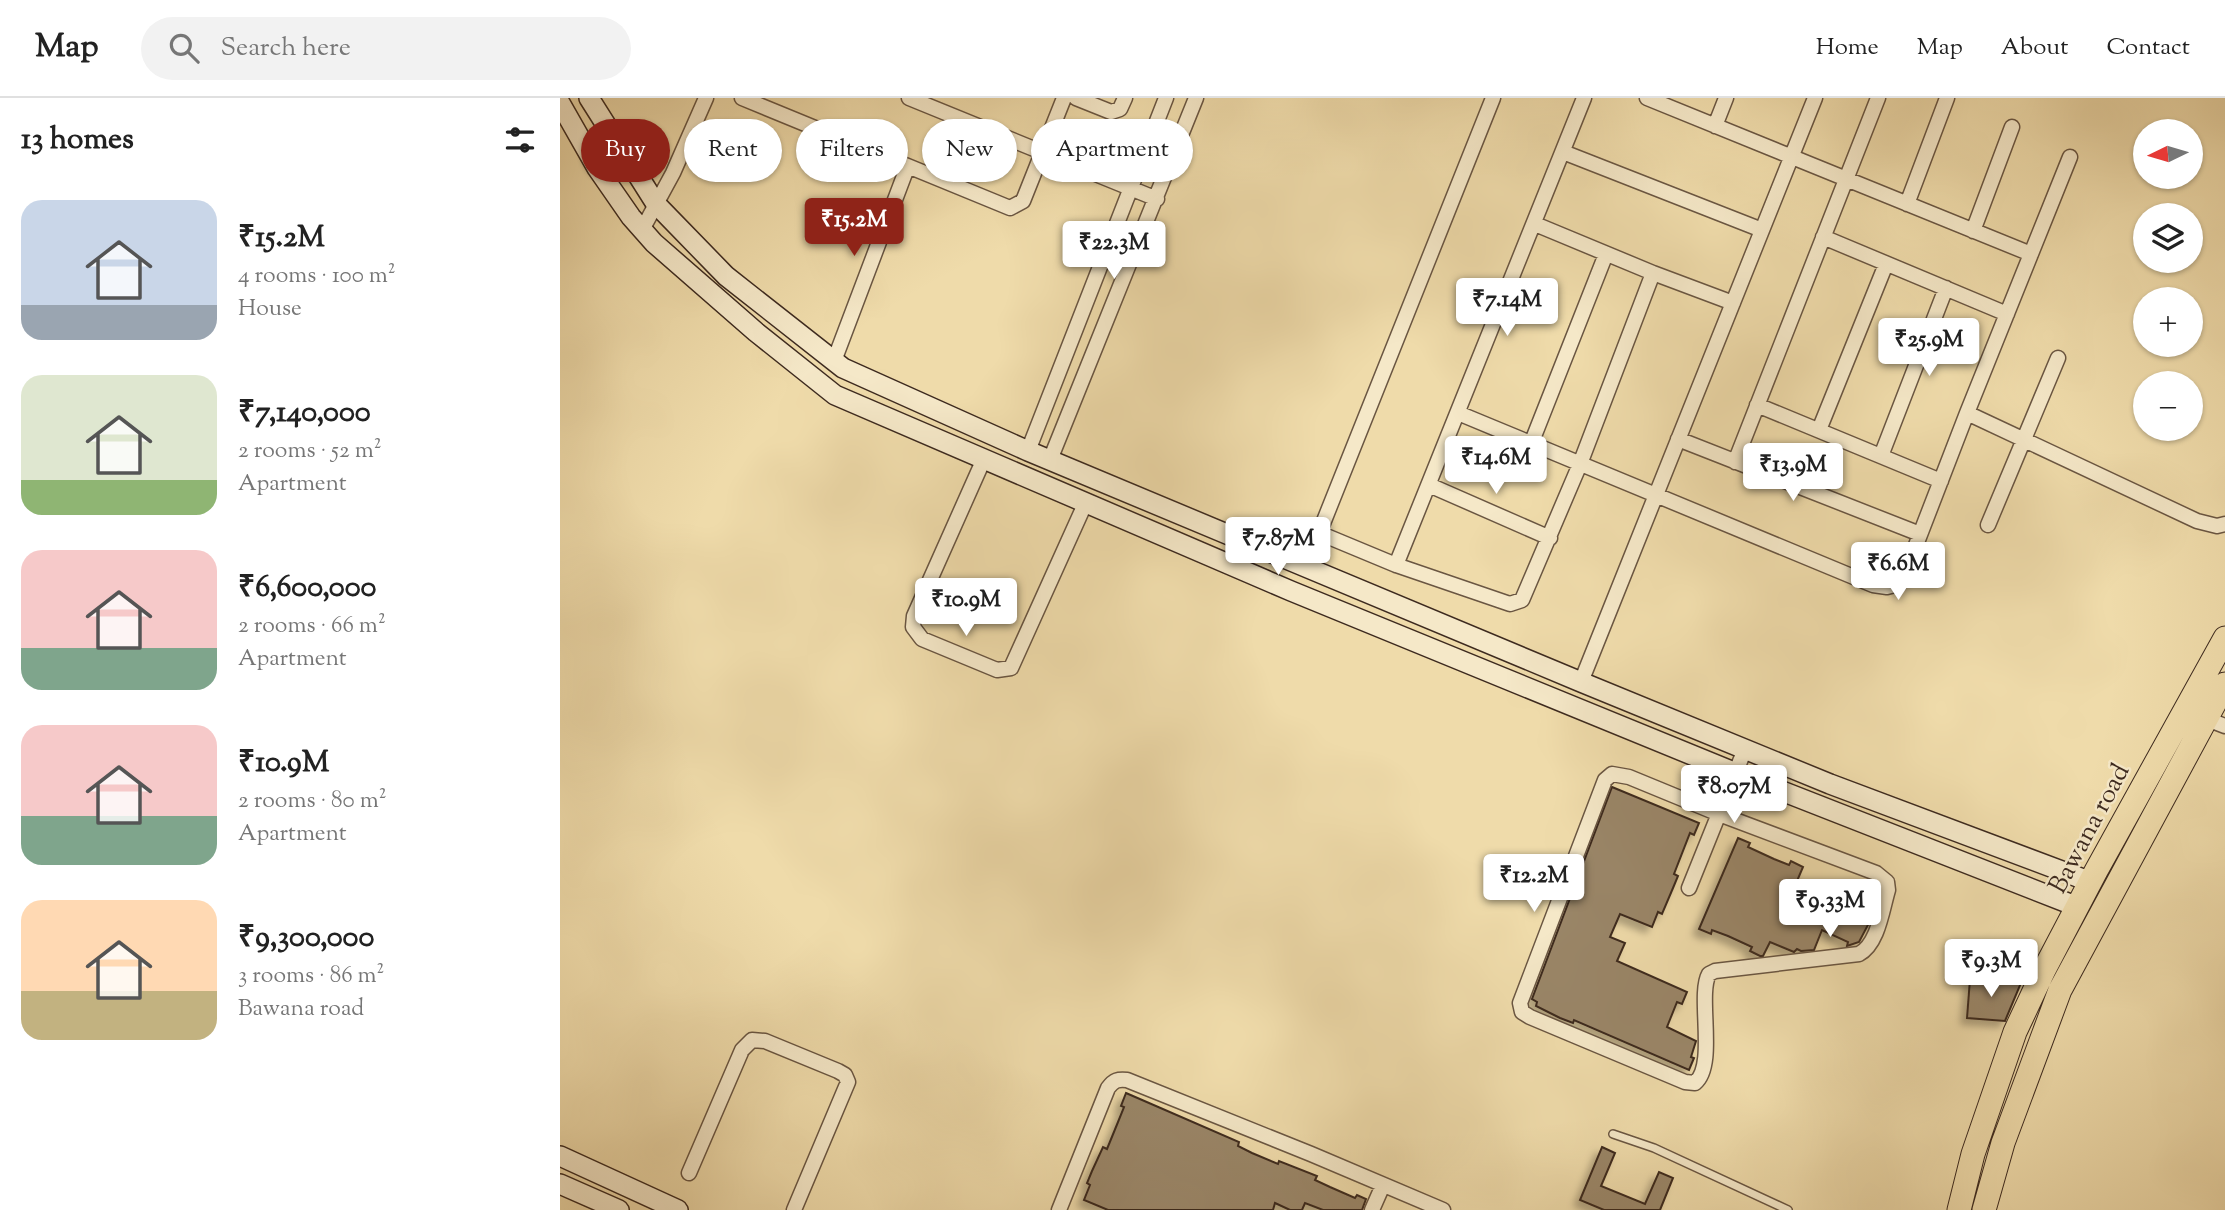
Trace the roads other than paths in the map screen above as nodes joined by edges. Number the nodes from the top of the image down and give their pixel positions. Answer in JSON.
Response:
{"nodes":[{"id":1,"x":589,"y":98,"type":"edge"},
{"id":2,"x":706,"y":98,"type":"edge"},
{"id":3,"x":743,"y":98,"type":"edge"},
{"id":4,"x":909,"y":98,"type":"edge"},
{"id":5,"x":1065,"y":98,"type":"edge"},
{"id":6,"x":1076,"y":98,"type":"edge"},
{"id":7,"x":1125,"y":98,"type":"edge"},
{"id":8,"x":1166,"y":98,"type":"edge"},
{"id":9,"x":1196,"y":98,"type":"edge"},
{"id":10,"x":1493,"y":98,"type":"edge"},
{"id":11,"x":1584,"y":98,"type":"edge"},
{"id":12,"x":1647,"y":98,"type":"edge"},
{"id":13,"x":1726,"y":98,"type":"edge"},
{"id":14,"x":1815,"y":98,"type":"edge"},
{"id":15,"x":1878,"y":98,"type":"edge"},
{"id":16,"x":1947,"y":98,"type":"edge"},
{"id":17,"x":1668,"y":102,"type":"edge"},
{"id":18,"x":560,"y":103,"type":"edge"},
{"id":19,"x":1056,"y":119,"type":"edge"},
{"id":20,"x":796,"y":120,"type":"edge"},
{"id":21,"x":1715,"y":126,"type":"junction"},
{"id":22,"x":2012,"y":127,"type":"dead end"},
{"id":23,"x":1031,"y":147,"type":"edge"},
{"id":24,"x":1563,"y":152,"type":"junction"},
{"id":25,"x":1791,"y":157,"type":"junction"},
{"id":26,"x":2070,"y":157,"type":"dead end"},
{"id":27,"x":908,"y":167,"type":"edge"},
{"id":28,"x":1846,"y":179,"type":"junction"},
{"id":29,"x":1031,"y":181,"type":"edge"},
{"id":30,"x":901,"y":182,"type":"edge"},
{"id":31,"x":1117,"y":182,"type":"edge"},
{"id":32,"x":1132,"y":188,"type":"junction"},
{"id":33,"x":1157,"y":199,"type":"junction"},
{"id":34,"x":656,"y":204,"type":"junction"},
{"id":35,"x":1907,"y":204,"type":"junction"},
{"id":36,"x":1535,"y":224,"type":"junction"},
{"id":37,"x":642,"y":230,"type":"junction"},
{"id":38,"x":1762,"y":230,"type":"junction"},
{"id":39,"x":1973,"y":231,"type":"junction"},
{"id":40,"x":1823,"y":237,"type":"junction"},
{"id":41,"x":1606,"y":254,"type":"junction"},
{"id":42,"x":2031,"y":254,"type":"junction"},
{"id":43,"x":1886,"y":264,"type":"junction"},
{"id":44,"x":1653,"y":273,"type":"junction"},
{"id":45,"x":1946,"y":288,"type":"junction"},
{"id":46,"x":1733,"y":303,"type":"junction"},
{"id":47,"x":2007,"y":314,"type":"junction"},
{"id":48,"x":2058,"y":358,"type":"dead end"},
{"id":49,"x":834,"y":361,"type":"junction"},
{"id":50,"x":1757,"y":405,"type":"junction"},
{"id":51,"x":1458,"y":413,"type":"junction"},
{"id":52,"x":1967,"y":413,"type":"junction"},
{"id":53,"x":1818,"y":430,"type":"junction"},
{"id":54,"x":1678,"y":439,"type":"junction"},
{"id":55,"x":2024,"y":440,"type":"junction"},
{"id":56,"x":1531,"y":444,"type":"junction"},
{"id":57,"x":1028,"y":451,"type":"junction"},
{"id":58,"x":1881,"y":456,"type":"junction"},
{"id":59,"x":1050,"y":460,"type":"junction"},
{"id":60,"x":983,"y":461,"type":"junction"},
{"id":61,"x":1735,"y":462,"type":"junction"},
{"id":62,"x":1580,"y":464,"type":"junction"},
{"id":63,"x":1941,"y":481,"type":"junction"},
{"id":64,"x":1429,"y":485,"type":"junction"},
{"id":65,"x":1656,"y":495,"type":"junction"},
{"id":66,"x":1085,"y":504,"type":"junction"},
{"id":67,"x":2225,"y":524,"type":"edge"},
{"id":68,"x":1988,"y":525,"type":"dead end"},
{"id":69,"x":1319,"y":533,"type":"junction"},
{"id":70,"x":1920,"y":534,"type":"junction"},
{"id":71,"x":1550,"y":538,"type":"junction"},
{"id":72,"x":1396,"y":565,"type":"junction"},
{"id":73,"x":1306,"y":566,"type":"junction"},
{"id":74,"x":2225,"y":638,"type":"edge"},
{"id":75,"x":1581,"y":682,"type":"junction"},
{"id":76,"x":2220,"y":706,"type":"edge"},
{"id":77,"x":1745,"y":750,"type":"junction"},
{"id":78,"x":1736,"y":774,"type":"junction"},
{"id":79,"x":1719,"y":814,"type":"junction"},
{"id":80,"x":2091,"y":882,"type":"junction"},
{"id":81,"x":1689,"y":888,"type":"dead end"},
{"id":82,"x":2078,"y":907,"type":"junction"},
{"id":83,"x":1612,"y":1133,"type":"dead end"},
{"id":84,"x":560,"y":1156,"type":"edge"},
{"id":85,"x":689,"y":1173,"type":"dead end"},
{"id":86,"x":560,"y":1184,"type":"edge"},
{"id":87,"x":1383,"y":1185,"type":"junction"},
{"id":88,"x":619,"y":1210,"type":"edge"},
{"id":89,"x":678,"y":1210,"type":"edge"},
{"id":90,"x":794,"y":1210,"type":"edge"},
{"id":91,"x":1059,"y":1210,"type":"edge"},
{"id":92,"x":1372,"y":1210,"type":"edge"},
{"id":93,"x":1443,"y":1210,"type":"edge"},
{"id":94,"x":1788,"y":1210,"type":"edge"},
{"id":95,"x":1959,"y":1210,"type":"edge"},
{"id":96,"x":1984,"y":1210,"type":"edge"}],
"edges":[{"from":1,"to":34,"type":"street"},
{"from":2,"to":34,"type":"street"},
{"from":3,"to":20,"type":"street"},
{"from":4,"to":23,"type":"street"},
{"from":5,"to":19,"type":"street"},
{"from":6,"to":7,"type":"street"},
{"from":8,"to":32,"type":"street"},
{"from":9,"to":33,"type":"street"},
{"from":10,"to":69,"type":"street"},
{"from":11,"to":24,"type":"street"},
{"from":12,"to":17,"type":"street"},
{"from":13,"to":21,"type":"street"},
{"from":14,"to":25,"type":"street"},
{"from":15,"to":28,"type":"street"},
{"from":16,"to":35,"type":"street"},
{"from":17,"to":21,"type":"street"},
{"from":18,"to":37,"type":"street"},
{"from":21,"to":25,"type":"street"},
{"from":22,"to":39,"type":"street"},
{"from":24,"to":36,"type":"street"},
{"from":24,"to":38,"type":"street"},
{"from":25,"to":28,"type":"street"},
{"from":25,"to":38,"type":"street"},
{"from":26,"to":42,"type":"street"},
{"from":27,"to":29,"type":"street"},
{"from":28,"to":35,"type":"street"},
{"from":28,"to":40,"type":"street"},
{"from":30,"to":49,"type":"street"},
{"from":31,"to":32,"type":"street"},
{"from":32,"to":33,"type":"street"},
{"from":32,"to":57,"type":"street"},
{"from":33,"to":59,"type":"street"},
{"from":34,"to":37,"type":"street"},
{"from":34,"to":49,"type":"street"},
{"from":35,"to":39,"type":"street"},
{"from":36,"to":41,"type":"street"},
{"from":36,"to":51,"type":"street"},
{"from":37,"to":60,"type":"street"},
{"from":38,"to":46,"type":"street"},
{"from":39,"to":42,"type":"street"},
{"from":40,"to":43,"type":"street"},
{"from":40,"to":50,"type":"street"},
{"from":41,"to":44,"type":"street"},
{"from":41,"to":56,"type":"street"},
{"from":42,"to":47,"type":"street"},
{"from":43,"to":45,"type":"street"},
{"from":43,"to":53,"type":"street"},
{"from":44,"to":46,"type":"street"},
{"from":44,"to":62,"type":"street"},
{"from":45,"to":47,"type":"street"},
{"from":45,"to":58,"type":"street"},
{"from":46,"to":54,"type":"street"},
{"from":47,"to":52,"type":"street"},
{"from":48,"to":55,"type":"street"},
{"from":49,"to":57,"type":"street"},
{"from":50,"to":53,"type":"street"},
{"from":50,"to":61,"type":"street"},
{"from":51,"to":56,"type":"street"},
{"from":51,"to":64,"type":"street"},
{"from":52,"to":55,"type":"street"},
{"from":52,"to":63,"type":"street"},
{"from":53,"to":58,"type":"street"},
{"from":54,"to":61,"type":"street"},
{"from":54,"to":65,"type":"street"},
{"from":55,"to":67,"type":"street"},
{"from":55,"to":68,"type":"street"},
{"from":56,"to":62,"type":"street"},
{"from":57,"to":59,"type":"street"},
{"from":58,"to":63,"type":"street"},
{"from":59,"to":73,"type":"street"},
{"from":60,"to":66,"type":"street"},
{"from":60,"to":66,"type":"street"},
{"from":61,"to":70,"type":"street"},
{"from":62,"to":65,"type":"street"},
{"from":62,"to":71,"type":"street"},
{"from":63,"to":70,"type":"street"},
{"from":64,"to":71,"type":"street"},
{"from":64,"to":72,"type":"street"},
{"from":65,"to":70,"type":"street"},
{"from":65,"to":75,"type":"street"},
{"from":66,"to":78,"type":"street"},
{"from":69,"to":72,"type":"street"},
{"from":69,"to":73,"type":"street"},
{"from":71,"to":72,"type":"street"},
{"from":73,"to":75,"type":"street"},
{"from":74,"to":80,"type":"main road","name":"Bawana road"},
{"from":75,"to":77,"type":"street"},
{"from":76,"to":96,"type":"main road","name":"Bawana road"},
{"from":77,"to":78,"type":"street"},
{"from":77,"to":80,"type":"street"},
{"from":78,"to":79,"type":"street"},
{"from":78,"to":82,"type":"street"},
{"from":79,"to":79,"type":"street"},
{"from":79,"to":81,"type":"street"},
{"from":80,"to":82,"type":"main road","name":"Bawana road"},
{"from":82,"to":95,"type":"main road","name":"Bawana road"},
{"from":83,"to":94,"type":"lane"},
{"from":84,"to":89,"type":"street"},
{"from":85,"to":90,"type":"street"},
{"from":86,"to":88,"type":"street"},
{"from":87,"to":91,"type":"street"},
{"from":87,"to":92,"type":"street"},
{"from":87,"to":93,"type":"street"}]}
